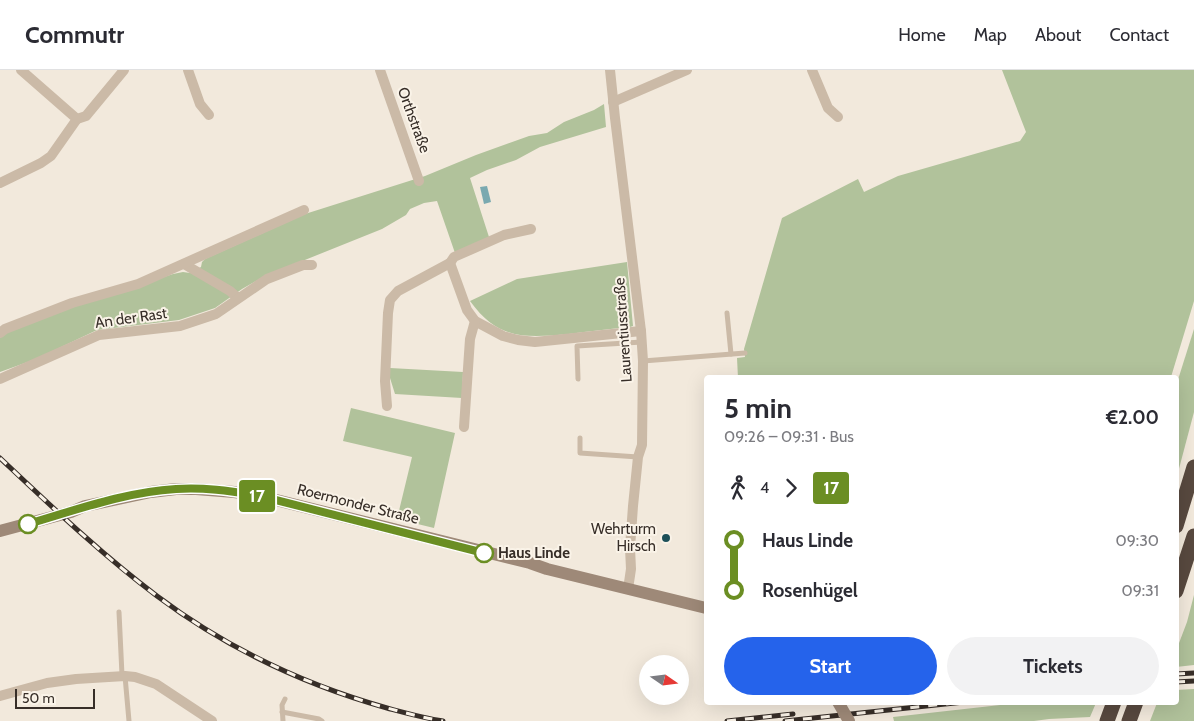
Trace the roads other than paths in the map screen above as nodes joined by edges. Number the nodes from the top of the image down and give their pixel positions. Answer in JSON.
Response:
{"nodes":[{"id":1,"x":21,"y":70,"type":"edge"},
{"id":2,"x":124,"y":70,"type":"edge"},
{"id":3,"x":188,"y":70,"type":"edge"},
{"id":4,"x":380,"y":70,"type":"edge"},
{"id":5,"x":610,"y":70,"type":"edge"},
{"id":6,"x":687,"y":70,"type":"edge"},
{"id":7,"x":812,"y":70,"type":"edge"},
{"id":8,"x":613,"y":102,"type":"junction"},
{"id":9,"x":209,"y":115,"type":"dead end"},
{"id":10,"x":838,"y":117,"type":"dead end"},
{"id":11,"x":76,"y":119,"type":"junction"},
{"id":12,"x":419,"y":181,"type":"dead end"},
{"id":13,"x":0,"y":183,"type":"edge"},
{"id":14,"x":304,"y":210,"type":"dead end"},
{"id":15,"x":531,"y":229,"type":"dead end"},
{"id":16,"x":450,"y":263,"type":"junction"},
{"id":17,"x":184,"y":264,"type":"junction"},
{"id":18,"x":312,"y":265,"type":"dead end"},
{"id":19,"x":238,"y":298,"type":"junction"},
{"id":20,"x":727,"y":313,"type":"dead end"},
{"id":21,"x":475,"y":321,"type":"junction"},
{"id":22,"x":641,"y":331,"type":"junction"},
{"id":23,"x":0,"y":333,"type":"edge"},
{"id":24,"x":642,"y":342,"type":"junction"},
{"id":25,"x":745,"y":353,"type":"dead end"},
{"id":26,"x":731,"y":354,"type":"junction"},
{"id":27,"x":643,"y":362,"type":"junction"},
{"id":28,"x":0,"y":379,"type":"edge"},
{"id":29,"x":578,"y":379,"type":"dead end"},
{"id":30,"x":387,"y":406,"type":"dead end"},
{"id":31,"x":464,"y":427,"type":"dead end"},
{"id":32,"x":580,"y":438,"type":"dead end"},
{"id":33,"x":638,"y":457,"type":"junction"},
{"id":34,"x":1194,"y":467,"type":"edge"},
{"id":35,"x":1179,"y":516,"type":"edge"},
{"id":36,"x":0,"y":531,"type":"edge"},
{"id":37,"x":1194,"y":536,"type":"edge"},
{"id":38,"x":1179,"y":582,"type":"edge"},
{"id":39,"x":628,"y":589,"type":"junction"},
{"id":40,"x":704,"y":608,"type":"edge"},
{"id":41,"x":119,"y":612,"type":"dead end"},
{"id":42,"x":123,"y":676,"type":"junction"},
{"id":43,"x":0,"y":696,"type":"edge"},
{"id":44,"x":285,"y":700,"type":"dead end"},
{"id":45,"x":840,"y":705,"type":"edge"},
{"id":46,"x":1113,"y":705,"type":"edge"},
{"id":47,"x":1135,"y":705,"type":"edge"},
{"id":48,"x":282,"y":712,"type":"junction"},
{"id":49,"x":129,"y":721,"type":"edge"},
{"id":50,"x":212,"y":721,"type":"edge"},
{"id":51,"x":283,"y":721,"type":"edge"},
{"id":52,"x":322,"y":721,"type":"edge"},
{"id":53,"x":849,"y":721,"type":"edge"},
{"id":54,"x":1107,"y":721,"type":"edge"},
{"id":55,"x":1128,"y":721,"type":"edge"}],
"edges":[{"from":1,"to":11,"type":"street"},
{"from":2,"to":11,"type":"street"},
{"from":3,"to":9,"type":"street"},
{"from":4,"to":12,"type":"street","name":"Orthstraße"},
{"from":5,"to":8,"type":"street","name":"Laurentiusstraße"},
{"from":6,"to":8,"type":"street"},
{"from":7,"to":10,"type":"street"},
{"from":8,"to":22,"type":"street","name":"Laurentiusstraße"},
{"from":11,"to":13,"type":"street"},
{"from":14,"to":17,"type":"street","name":"An der Rast"},
{"from":15,"to":16,"type":"street"},
{"from":16,"to":21,"type":"street"},
{"from":16,"to":30,"type":"street"},
{"from":17,"to":19,"type":"street"},
{"from":17,"to":23,"type":"street","name":"An der Rast"},
{"from":18,"to":19,"type":"street","name":"An der Rast"},
{"from":19,"to":28,"type":"street","name":"An der Rast"},
{"from":20,"to":26,"type":"lane"},
{"from":21,"to":22,"type":"street"},
{"from":21,"to":31,"type":"street"},
{"from":22,"to":24,"type":"street","name":"Laurentiusstraße"},
{"from":24,"to":27,"type":"street","name":"Laurentiusstraße"},
{"from":24,"to":29,"type":"lane"},
{"from":25,"to":26,"type":"lane"},
{"from":26,"to":27,"type":"lane"},
{"from":27,"to":33,"type":"street","name":"Laurentiusstraße"},
{"from":32,"to":33,"type":"lane"},
{"from":33,"to":39,"type":"street","name":"Laurentiusstraße"},
{"from":34,"to":35,"type":"highway"},
{"from":36,"to":39,"type":"main road","name":"Roermonder Straße"},
{"from":37,"to":38,"type":"highway"},
{"from":39,"to":40,"type":"main road","name":"Roermonder Straße"},
{"from":41,"to":42,"type":"lane"},
{"from":42,"to":43,"type":"street"},
{"from":42,"to":49,"type":"lane"},
{"from":42,"to":50,"type":"street"},
{"from":44,"to":48,"type":"lane"},
{"from":45,"to":53,"type":"main road","bridge":true},
{"from":46,"to":54,"type":"highway"},
{"from":47,"to":55,"type":"highway"},
{"from":48,"to":51,"type":"lane"},
{"from":48,"to":52,"type":"lane"}]}
